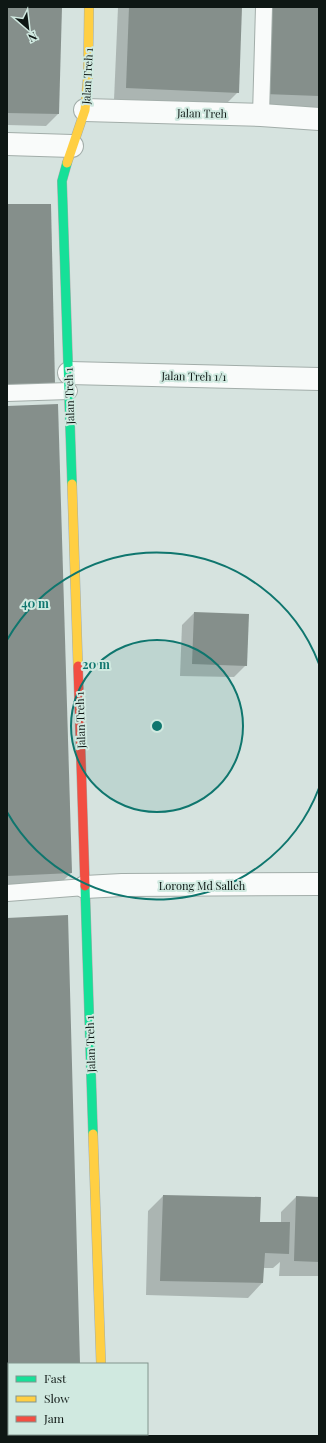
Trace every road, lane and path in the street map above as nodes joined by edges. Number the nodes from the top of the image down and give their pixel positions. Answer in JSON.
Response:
{"nodes":[{"id":1,"x":89,"y":7,"type":"edge"},
{"id":2,"x":264,"y":7,"type":"edge"},
{"id":3,"x":85,"y":110,"type":"junction"},
{"id":4,"x":261,"y":114,"type":"junction"},
{"id":5,"x":319,"y":119,"type":"edge"},
{"id":6,"x":7,"y":144,"type":"edge"},
{"id":7,"x":72,"y":146,"type":"junction"},
{"id":8,"x":319,"y":379,"type":"edge"},
{"id":9,"x":69,"y":382,"type":"junction"},
{"id":10,"x":7,"y":393,"type":"edge"},
{"id":11,"x":319,"y":884,"type":"edge"},
{"id":12,"x":85,"y":887,"type":"junction"},
{"id":13,"x":7,"y":893,"type":"edge"},
{"id":14,"x":101,"y":1363,"type":"edge"}],
"edges":[{"from":1,"to":3,"type":"street","name":"Jalan Treh 1"},
{"from":2,"to":4,"type":"lane"},
{"from":3,"to":4,"type":"street","name":"Jalan Treh"},
{"from":3,"to":7,"type":"street","name":"Jalan Treh 1"},
{"from":4,"to":5,"type":"street","name":"Jalan Treh"},
{"from":6,"to":7,"type":"street"},
{"from":7,"to":9,"type":"street","name":"Jalan Treh 1"},
{"from":8,"to":9,"type":"street","name":"Jalan Treh 1/1"},
{"from":9,"to":10,"type":"lane"},
{"from":9,"to":12,"type":"street","name":"Jalan Treh 1"},
{"from":11,"to":12,"type":"street","name":"Lorong Md Salleh"},
{"from":12,"to":13,"type":"lane"},
{"from":12,"to":14,"type":"street","name":"Jalan Treh 1"}]}
